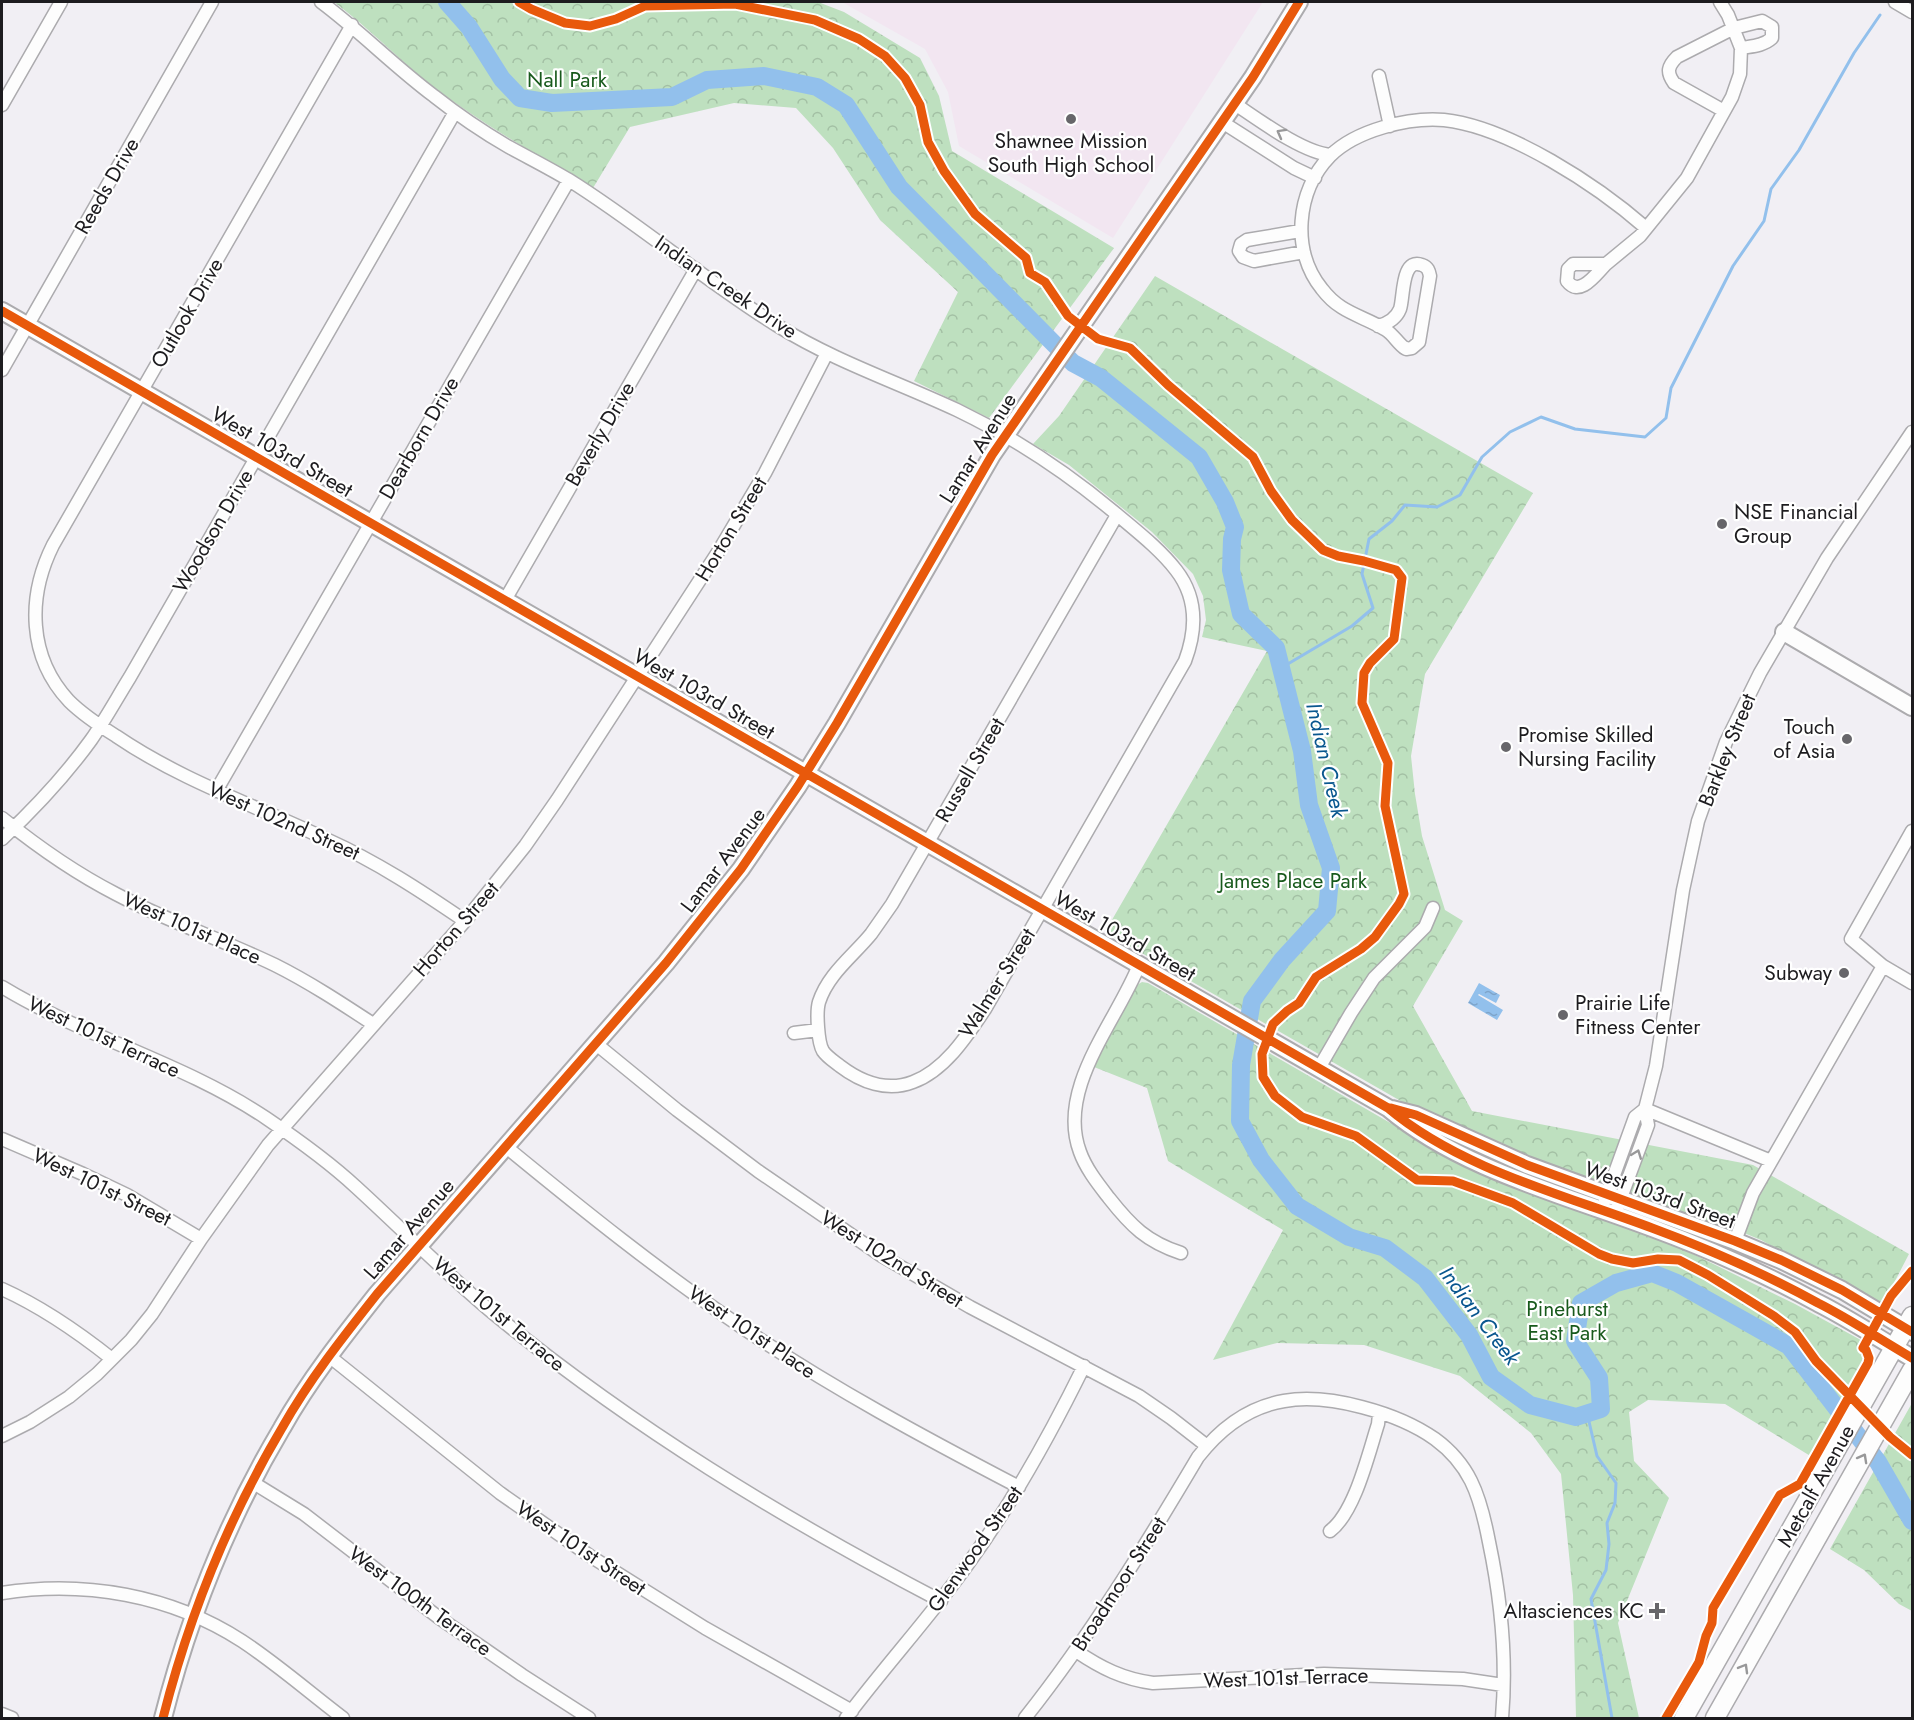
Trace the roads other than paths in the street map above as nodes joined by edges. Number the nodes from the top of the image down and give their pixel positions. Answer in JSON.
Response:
{"nodes":[{"id":1,"x":61,"y":2,"type":"edge"},
{"id":2,"x":212,"y":2,"type":"edge"},
{"id":3,"x":321,"y":2,"type":"edge"},
{"id":4,"x":1299,"y":2,"type":"edge"},
{"id":5,"x":1720,"y":2,"type":"edge"},
{"id":6,"x":1894,"y":2,"type":"edge"},
{"id":7,"x":1912,"y":12,"type":"edge"},
{"id":8,"x":352,"y":25,"type":"junction"},
{"id":9,"x":1734,"y":28,"type":"junction"},
{"id":10,"x":1741,"y":48,"type":"junction"},
{"id":11,"x":1379,"y":76,"type":"dead end"},
{"id":12,"x":1235,"y":104,"type":"junction"},
{"id":13,"x":2,"y":105,"type":"edge"},
{"id":14,"x":1724,"y":111,"type":"junction"},
{"id":15,"x":455,"y":112,"type":"junction"},
{"id":16,"x":1222,"y":122,"type":"junction"},
{"id":17,"x":1390,"y":126,"type":"junction"},
{"id":18,"x":1331,"y":155,"type":"junction"},
{"id":19,"x":1314,"y":178,"type":"junction"},
{"id":20,"x":568,"y":180,"type":"junction"},
{"id":21,"x":1646,"y":228,"type":"junction"},
{"id":22,"x":1300,"y":231,"type":"junction"},
{"id":23,"x":1304,"y":252,"type":"junction"},
{"id":24,"x":1606,"y":264,"type":"dead end"},
{"id":25,"x":696,"y":269,"type":"junction"},
{"id":26,"x":2,"y":311,"type":"edge"},
{"id":27,"x":27,"y":326,"type":"junction"},
{"id":28,"x":1378,"y":326,"type":"junction"},
{"id":29,"x":827,"y":353,"type":"junction"},
{"id":30,"x":2,"y":370,"type":"edge"},
{"id":31,"x":141,"y":392,"type":"junction"},
{"id":32,"x":1912,"y":432,"type":"edge"},
{"id":33,"x":1005,"y":436,"type":"junction"},
{"id":34,"x":256,"y":457,"type":"junction"},
{"id":35,"x":1117,"y":515,"type":"junction"},
{"id":36,"x":370,"y":523,"type":"junction"},
{"id":37,"x":505,"y":600,"type":"junction"},
{"id":38,"x":1784,"y":632,"type":"junction"},
{"id":39,"x":1193,"y":636,"type":"joint"},
{"id":40,"x":638,"y":677,"type":"junction"},
{"id":41,"x":1912,"y":707,"type":"edge"},
{"id":42,"x":100,"y":726,"type":"junction"},
{"id":43,"x":806,"y":774,"type":"junction"},
{"id":44,"x":216,"y":791,"type":"junction"},
{"id":45,"x":2,"y":818,"type":"edge"},
{"id":46,"x":14,"y":828,"type":"junction"},
{"id":47,"x":1912,"y":831,"type":"edge"},
{"id":48,"x":2,"y":839,"type":"edge"},
{"id":49,"x":928,"y":843,"type":"junction"},
{"id":50,"x":1433,"y":908,"type":"dead end"},
{"id":51,"x":1042,"y":909,"type":"junction"},
{"id":52,"x":465,"y":921,"type":"junction"},
{"id":53,"x":1139,"y":965,"type":"junction"},
{"id":54,"x":1883,"y":966,"type":"junction"},
{"id":55,"x":1912,"y":983,"type":"edge"},
{"id":56,"x":2,"y":987,"type":"edge"},
{"id":57,"x":373,"y":1024,"type":"junction"},
{"id":58,"x":818,"y":1030,"type":"junction"},
{"id":59,"x":794,"y":1033,"type":"dead end"},
{"id":60,"x":595,"y":1043,"type":"junction"},
{"id":61,"x":1319,"y":1068,"type":"junction"},
{"id":62,"x":1645,"y":1109,"type":"junction"},
{"id":63,"x":281,"y":1128,"type":"junction"},
{"id":64,"x":2,"y":1139,"type":"edge"},
{"id":65,"x":505,"y":1146,"type":"junction"},
{"id":66,"x":1771,"y":1161,"type":"junction"},
{"id":67,"x":1611,"y":1205,"type":"junction"},
{"id":68,"x":201,"y":1239,"type":"junction"},
{"id":69,"x":1735,"y":1241,"type":"junction"},
{"id":70,"x":418,"y":1246,"type":"junction"},
{"id":71,"x":1181,"y":1253,"type":"dead end"},
{"id":72,"x":2,"y":1289,"type":"edge"},
{"id":73,"x":1910,"y":1325,"type":"edge"},
{"id":74,"x":1894,"y":1347,"type":"junction"},
{"id":75,"x":329,"y":1356,"type":"junction"},
{"id":76,"x":1912,"y":1358,"type":"edge"},
{"id":77,"x":112,"y":1359,"type":"junction"},
{"id":78,"x":1084,"y":1366,"type":"junction"},
{"id":79,"x":1910,"y":1375,"type":"edge"},
{"id":80,"x":1379,"y":1414,"type":"junction"},
{"id":81,"x":2,"y":1436,"type":"edge"},
{"id":82,"x":1207,"y":1446,"type":"junction"},
{"id":83,"x":252,"y":1482,"type":"junction"},
{"id":84,"x":1019,"y":1487,"type":"junction"},
{"id":85,"x":1330,"y":1531,"type":"dead end"},
{"id":86,"x":2,"y":1593,"type":"edge"},
{"id":87,"x":940,"y":1601,"type":"junction"},
{"id":88,"x":193,"y":1616,"type":"junction"},
{"id":89,"x":1076,"y":1651,"type":"junction"},
{"id":90,"x":1503,"y":1685,"type":"junction"},
{"id":91,"x":2,"y":1714,"type":"edge"},
{"id":92,"x":849,"y":1715,"type":"edge"},
{"id":93,"x":12,"y":1719,"type":"edge"},
{"id":94,"x":163,"y":1719,"type":"edge"},
{"id":95,"x":343,"y":1719,"type":"edge"},
{"id":96,"x":589,"y":1719,"type":"edge"},
{"id":97,"x":1025,"y":1719,"type":"edge"},
{"id":98,"x":1502,"y":1719,"type":"edge"},
{"id":99,"x":1684,"y":1719,"type":"edge"},
{"id":100,"x":1715,"y":1719,"type":"edge"}],
"edges":[{"from":1,"to":13,"type":"street"},
{"from":2,"to":27,"type":"street","name":"Reeds Drive"},
{"from":3,"to":8,"type":"street","name":"Indian Creek Drive"},
{"from":4,"to":12,"type":"main road","name":"Lamar Avenue"},
{"from":5,"to":9,"type":"street"},
{"from":6,"to":7,"type":"street"},
{"from":8,"to":15,"type":"street","name":"Indian Creek Drive"},
{"from":8,"to":31,"type":"street","name":"Outlook Drive"},
{"from":9,"to":10,"type":"street"},
{"from":9,"to":10,"type":"street"},
{"from":9,"to":14,"type":"street"},
{"from":10,"to":14,"type":"street"},
{"from":11,"to":17,"type":"street"},
{"from":12,"to":16,"type":"main road","name":"Lamar Avenue"},
{"from":18,"to":12,"type":"street","one_way":true},
{"from":14,"to":21,"type":"street"},
{"from":15,"to":20,"type":"street","name":"Indian Creek Drive"},
{"from":15,"to":34,"type":"street","name":"Woodson Drive"},
{"from":16,"to":19,"type":"street"},
{"from":16,"to":33,"type":"main road","name":"Lamar Avenue"},
{"from":17,"to":18,"type":"street"},
{"from":17,"to":21,"type":"street"},
{"from":18,"to":19,"type":"street"},
{"from":19,"to":22,"type":"street"},
{"from":20,"to":25,"type":"street","name":"Indian Creek Drive"},
{"from":20,"to":36,"type":"street","name":"Dearborn Drive"},
{"from":21,"to":24,"type":"street"},
{"from":22,"to":23,"type":"street"},
{"from":22,"to":23,"type":"street"},
{"from":23,"to":28,"type":"street"},
{"from":25,"to":29,"type":"street","name":"Indian Creek Drive"},
{"from":25,"to":37,"type":"street","name":"Beverly Drive"},
{"from":26,"to":27,"type":"main road","name":"West 103rd Street"},
{"from":27,"to":30,"type":"street","name":"Reeds Drive"},
{"from":27,"to":31,"type":"main road","name":"West 103rd Street"},
{"from":28,"to":28,"type":"street"},
{"from":29,"to":33,"type":"street","name":"Indian Creek Drive"},
{"from":29,"to":40,"type":"street","name":"Horton Street"},
{"from":31,"to":34,"type":"main road","name":"West 103rd Street"},
{"from":31,"to":42,"type":"street","name":"Outlook Drive"},
{"from":32,"to":38,"type":"street","name":"Barkley Street"},
{"from":33,"to":35,"type":"street","name":"Indian Creek Drive"},
{"from":33,"to":43,"type":"main road","name":"Lamar Avenue"},
{"from":34,"to":36,"type":"main road","name":"West 103rd Street"},
{"from":34,"to":42,"type":"street","name":"Woodson Drive"},
{"from":35,"to":39,"type":"street","name":"Indian Creek Drive"},
{"from":35,"to":49,"type":"street","name":"Russell Street"},
{"from":36,"to":37,"type":"main road","name":"West 103rd Street"},
{"from":36,"to":44,"type":"street","name":"Dearborn Drive"},
{"from":37,"to":40,"type":"main road","name":"West 103rd Street"},
{"from":38,"to":41,"type":"main road"},
{"from":38,"to":62,"type":"street","name":"Barkley Street"},
{"from":39,"to":51,"type":"street","name":"Walmer Street"},
{"from":40,"to":43,"type":"main road","name":"West 103rd Street"},
{"from":40,"to":52,"type":"street","name":"Horton Street"},
{"from":42,"to":44,"type":"street","name":"West 102nd Street"},
{"from":42,"to":46,"type":"street","name":"Woodson Drive"},
{"from":43,"to":49,"type":"main road","name":"West 103rd Street"},
{"from":43,"to":60,"type":"main road","name":"Lamar Avenue"},
{"from":44,"to":52,"type":"street","name":"West 102nd Street"},
{"from":45,"to":46,"type":"street"},
{"from":46,"to":48,"type":"street","name":"Woodson Drive"},
{"from":46,"to":57,"type":"street","name":"West 101st Place"},
{"from":47,"to":54,"type":"street"},
{"from":49,"to":51,"type":"main road","name":"West 103rd Street"},
{"from":49,"to":58,"type":"street","name":"Russell Street"},
{"from":50,"to":61,"type":"street"},
{"from":51,"to":53,"type":"main road","name":"West 103rd Street"},
{"from":51,"to":58,"type":"street","name":"Walmer Street"},
{"from":52,"to":57,"type":"street","name":"Horton Street"},
{"from":53,"to":61,"type":"main road","name":"West 103rd Street"},
{"from":53,"to":71,"type":"street"},
{"from":54,"to":55,"type":"street"},
{"from":54,"to":66,"type":"street"},
{"from":56,"to":63,"type":"street","name":"West 101st Terrace"},
{"from":57,"to":63,"type":"street","name":"Horton Street"},
{"from":58,"to":59,"type":"street"},
{"from":60,"to":65,"type":"main road","name":"Lamar Avenue"},
{"from":60,"to":78,"type":"street","name":"West 102nd Street"},
{"from":61,"to":67,"type":"main road","name":"West 103rd Street"},
{"from":62,"to":66,"type":"street"},
{"from":62,"to":67,"type":"street","name":"Barkley Street"},
{"from":63,"to":68,"type":"street","name":"Horton Street"},
{"from":63,"to":70,"type":"street","name":"West 101st Terrace"},
{"from":64,"to":68,"type":"street","name":"West 101st Street"},
{"from":65,"to":70,"type":"main road","name":"Lamar Avenue"},
{"from":65,"to":84,"type":"street","name":"West 101st Place"},
{"from":66,"to":69,"type":"street"},
{"from":67,"to":69,"type":"main road","name":"West 103rd Street"},
{"from":67,"to":74,"type":"main road","name":"West 103rd Street"},
{"from":68,"to":77,"type":"street","name":"Horton Street"},
{"from":69,"to":73,"type":"main road","name":"West 103rd Street"},
{"from":70,"to":75,"type":"main road","name":"Lamar Avenue"},
{"from":70,"to":87,"type":"street","name":"West 101st Terrace"},
{"from":72,"to":77,"type":"street"},
{"from":73,"to":74,"type":"main road","name":"Metcalf Avenue"},
{"from":74,"to":76,"type":"main road","name":"West 103rd Street"},
{"from":74,"to":99,"type":"main road","name":"Metcalf Avenue"},
{"from":75,"to":83,"type":"main road","name":"Lamar Avenue"},
{"from":75,"to":92,"type":"street","name":"West 101st Street"},
{"from":77,"to":81,"type":"street","name":"Horton Street"},
{"from":78,"to":82,"type":"street","name":"West 102nd Street"},
{"from":78,"to":84,"type":"street","name":"Glenwood Street"},
{"from":100,"to":79,"type":"main road","name":"Metcalf Avenue","one_way":true},
{"from":80,"to":82,"type":"street","name":"Broadmoor Street"},
{"from":80,"to":85,"type":"street"},
{"from":80,"to":90,"type":"street","name":"Broadmoor Street"},
{"from":82,"to":89,"type":"street","name":"Broadmoor Street"},
{"from":83,"to":88,"type":"main road","name":"Lamar Avenue"},
{"from":83,"to":96,"type":"street","name":"West 100th Terrace"},
{"from":84,"to":87,"type":"street","name":"Glenwood Street"},
{"from":86,"to":88,"type":"street"},
{"from":87,"to":92,"type":"street","name":"Glenwood Street"},
{"from":88,"to":94,"type":"main road","name":"Lamar Avenue"},
{"from":88,"to":95,"type":"street"},
{"from":89,"to":90,"type":"street","name":"West 101st Terrace"},
{"from":89,"to":97,"type":"street","name":"Broadmoor Street"},
{"from":90,"to":98,"type":"street","name":"Broadmoor Street"},
{"from":91,"to":93,"type":"street"}]}
